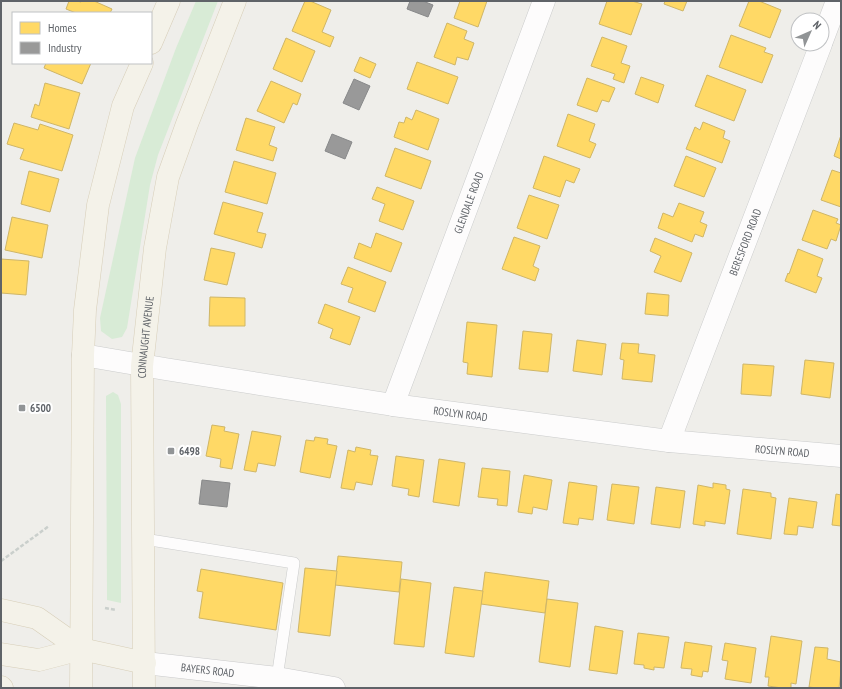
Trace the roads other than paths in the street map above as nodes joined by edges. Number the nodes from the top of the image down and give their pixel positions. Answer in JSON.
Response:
{"nodes":[{"id":1,"x":169,"y":1,"type":"edge"},
{"id":2,"x":235,"y":1,"type":"edge"},
{"id":3,"x":544,"y":1,"type":"edge"},
{"id":4,"x":837,"y":1,"type":"edge"},
{"id":5,"x":830,"y":20,"type":"edge"},
{"id":6,"x":152,"y":40,"type":"edge"},
{"id":7,"x":818,"y":52,"type":"edge"},
{"id":8,"x":142,"y":64,"type":"edge"},
{"id":9,"x":83,"y":355,"type":"junction"},
{"id":10,"x":142,"y":366,"type":"junction"},
{"id":11,"x":393,"y":405,"type":"junction"},
{"id":12,"x":669,"y":441,"type":"junction"},
{"id":13,"x":841,"y":456,"type":"edge"},
{"id":14,"x":144,"y":539,"type":"junction"},
{"id":15,"x":1,"y":610,"type":"edge"},
{"id":16,"x":81,"y":650,"type":"junction"},
{"id":17,"x":1,"y":654,"type":"edge"},
{"id":18,"x":144,"y":663,"type":"junction"},
{"id":19,"x":277,"y":678,"type":"junction"},
{"id":20,"x":81,"y":688,"type":"edge"},
{"id":21,"x":144,"y":688,"type":"edge"},
{"id":22,"x":334,"y":688,"type":"edge"}],
"edges":[{"from":1,"to":6,"type":"main road"},
{"from":2,"to":10,"type":"main road","name":"CONNAUGHT AVENUE"},
{"from":3,"to":11,"type":"street","name":"GLENDALE ROAD"},
{"from":4,"to":5,"type":"street"},
{"from":7,"to":12,"type":"street","name":"BERESFORD ROAD"},
{"from":8,"to":9,"type":"main road"},
{"from":9,"to":10,"type":"street","name":"ROSLYN ROAD"},
{"from":9,"to":16,"type":"main road"},
{"from":10,"to":11,"type":"street","name":"ROSLYN ROAD"},
{"from":10,"to":14,"type":"main road","name":"CONNAUGHT AVENUE"},
{"from":11,"to":12,"type":"street","name":"ROSLYN ROAD"},
{"from":12,"to":13,"type":"street","name":"ROSLYN ROAD"},
{"from":14,"to":18,"type":"main road","name":"CONNAUGHT AVENUE"},
{"from":14,"to":19,"type":"lane"},
{"from":15,"to":16,"type":"main road","name":"BAYERS ROAD"},
{"from":16,"to":17,"type":"main road","name":"BAYERS ROAD"},
{"from":16,"to":18,"type":"main road","name":"BAYERS ROAD"},
{"from":16,"to":20,"type":"main road"},
{"from":18,"to":19,"type":"street","name":"BAYERS ROAD"},
{"from":18,"to":21,"type":"main road","name":"CONNAUGHT AVENUE"},
{"from":19,"to":22,"type":"street","name":"BAYERS ROAD"}]}
